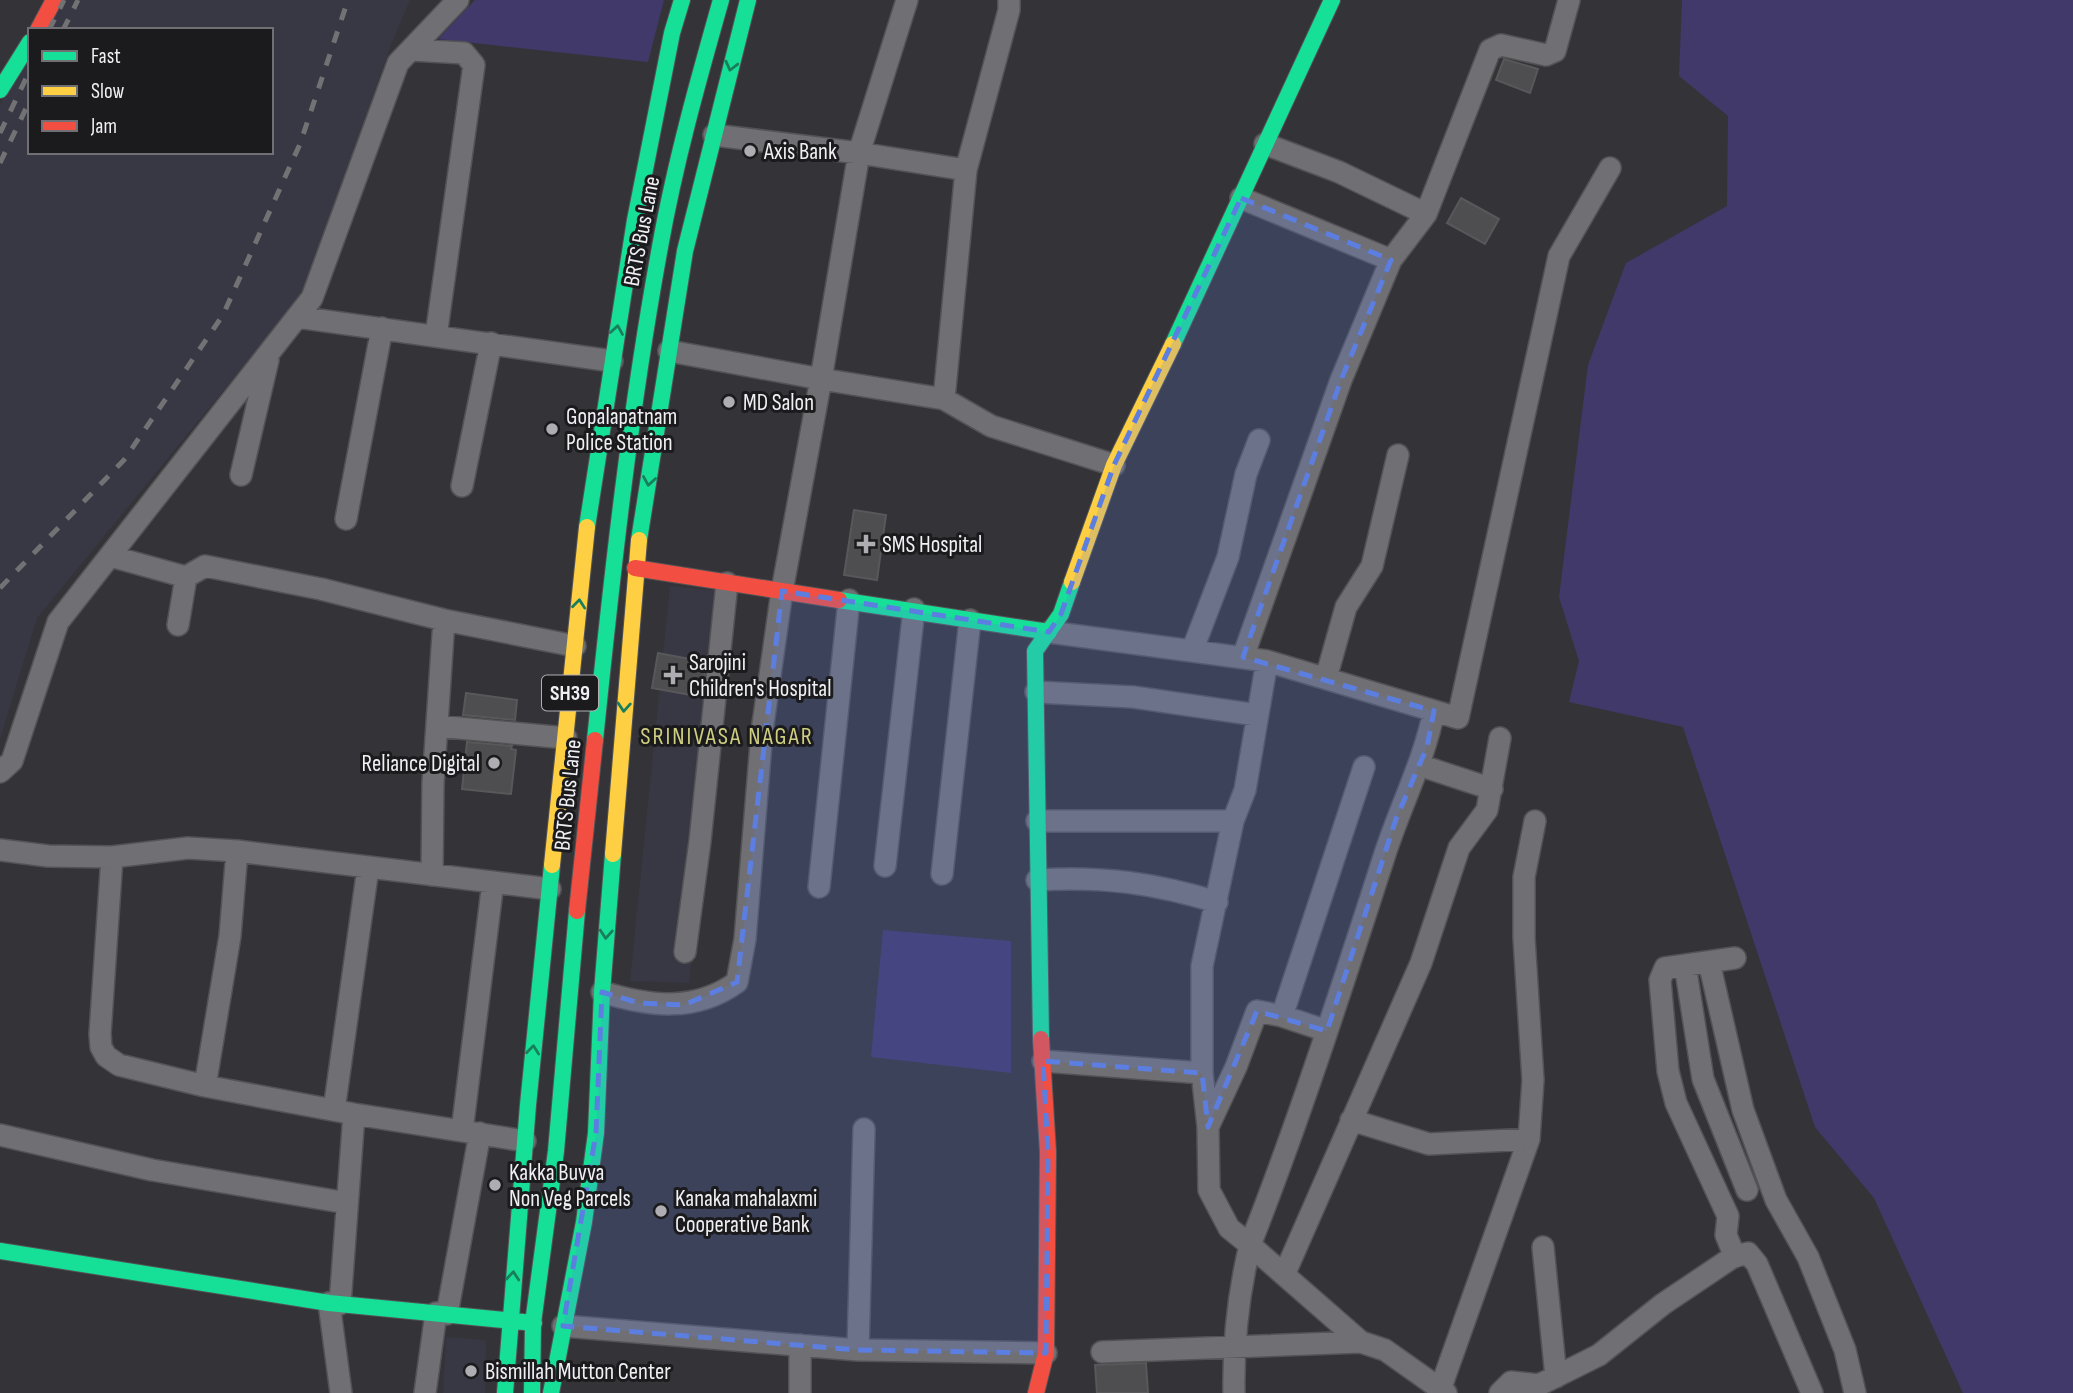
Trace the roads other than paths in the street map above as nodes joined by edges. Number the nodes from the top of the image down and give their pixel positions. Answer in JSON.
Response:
{"nodes":[{"id":1,"x":54,"y":0,"type":"edge"},
{"id":2,"x":458,"y":0,"type":"edge"},
{"id":3,"x":682,"y":0,"type":"edge"},
{"id":4,"x":721,"y":0,"type":"edge"},
{"id":5,"x":748,"y":0,"type":"edge"},
{"id":6,"x":907,"y":0,"type":"edge"},
{"id":7,"x":1009,"y":0,"type":"edge"},
{"id":8,"x":1332,"y":0,"type":"edge"},
{"id":9,"x":1569,"y":0,"type":"edge"},
{"id":10,"x":38,"y":28,"type":"edge"},
{"id":11,"x":28,"y":45,"type":"edge"},
{"id":12,"x":411,"y":50,"type":"junction"},
{"id":13,"x":0,"y":90,"type":"edge"},
{"id":14,"x":714,"y":135,"type":"junction"},
{"id":15,"x":1265,"y":144,"type":"junction"},
{"id":16,"x":859,"y":153,"type":"junction"},
{"id":17,"x":1610,"y":168,"type":"dead end"},
{"id":18,"x":967,"y":170,"type":"junction"},
{"id":19,"x":1241,"y":198,"type":"junction"},
{"id":20,"x":1426,"y":214,"type":"junction"},
{"id":21,"x":1391,"y":260,"type":"junction"},
{"id":22,"x":297,"y":317,"type":"junction"},
{"id":23,"x":382,"y":328,"type":"junction"},
{"id":24,"x":436,"y":336,"type":"junction"},
{"id":25,"x":491,"y":343,"type":"junction"},
{"id":26,"x":271,"y":351,"type":"junction"},
{"id":27,"x":669,"y":351,"type":"junction"},
{"id":28,"x":612,"y":361,"type":"junction"},
{"id":29,"x":821,"y":379,"type":"junction"},
{"id":30,"x":944,"y":399,"type":"junction"},
{"id":31,"x":1259,"y":440,"type":"dead end"},
{"id":32,"x":1398,"y":455,"type":"dead end"},
{"id":33,"x":1114,"y":465,"type":"junction"},
{"id":34,"x":240,"y":475,"type":"dead end"},
{"id":35,"x":462,"y":486,"type":"dead end"},
{"id":36,"x":346,"y":519,"type":"dead end"},
{"id":37,"x":110,"y":556,"type":"junction"},
{"id":38,"x":635,"y":568,"type":"junction"},
{"id":39,"x":186,"y":577,"type":"junction"},
{"id":40,"x":727,"y":583,"type":"junction"},
{"id":41,"x":782,"y":591,"type":"junction"},
{"id":42,"x":849,"y":600,"type":"junction"},
{"id":43,"x":914,"y":609,"type":"junction"},
{"id":44,"x":444,"y":620,"type":"junction"},
{"id":45,"x":970,"y":620,"type":"junction"},
{"id":46,"x":178,"y":625,"type":"dead end"},
{"id":47,"x":1049,"y":632,"type":"junction"},
{"id":48,"x":575,"y":646,"type":"junction"},
{"id":49,"x":1192,"y":651,"type":"junction"},
{"id":50,"x":1243,"y":657,"type":"junction"},
{"id":51,"x":1267,"y":661,"type":"junction"},
{"id":52,"x":1326,"y":678,"type":"junction"},
{"id":53,"x":1036,"y":692,"type":"junction"},
{"id":54,"x":1434,"y":710,"type":"junction"},
{"id":55,"x":1257,"y":715,"type":"junction"},
{"id":56,"x":437,"y":726,"type":"junction"},
{"id":57,"x":566,"y":738,"type":"junction"},
{"id":58,"x":1500,"y":738,"type":"dead end"},
{"id":59,"x":1419,"y":765,"type":"junction"},
{"id":60,"x":1364,"y":767,"type":"dead end"},
{"id":61,"x":0,"y":772,"type":"edge"},
{"id":62,"x":1492,"y":789,"type":"junction"},
{"id":63,"x":1037,"y":821,"type":"junction"},
{"id":64,"x":1233,"y":821,"type":"junction"},
{"id":65,"x":1535,"y":821,"type":"dead end"},
{"id":66,"x":0,"y":850,"type":"edge"},
{"id":67,"x":237,"y":851,"type":"junction"},
{"id":68,"x":112,"y":857,"type":"junction"},
{"id":69,"x":885,"y":866,"type":"dead end"},
{"id":70,"x":368,"y":868,"type":"junction"},
{"id":71,"x":942,"y":874,"type":"dead end"},
{"id":72,"x":432,"y":875,"type":"junction"},
{"id":73,"x":1037,"y":880,"type":"junction"},
{"id":74,"x":493,"y":882,"type":"junction"},
{"id":75,"x":819,"y":887,"type":"dead end"},
{"id":76,"x":550,"y":889,"type":"junction"},
{"id":77,"x":1217,"y":902,"type":"junction"},
{"id":78,"x":685,"y":952,"type":"dead end"},
{"id":79,"x":1735,"y":958,"type":"dead end"},
{"id":80,"x":1709,"y":962,"type":"junction"},
{"id":81,"x":1685,"y":965,"type":"junction"},
{"id":82,"x":602,"y":992,"type":"junction"},
{"id":83,"x":1282,"y":1016,"type":"junction"},
{"id":84,"x":1327,"y":1031,"type":"junction"},
{"id":85,"x":1043,"y":1061,"type":"junction"},
{"id":86,"x":1202,"y":1073,"type":"junction"},
{"id":87,"x":205,"y":1086,"type":"junction"},
{"id":88,"x":344,"y":1112,"type":"junction"},
{"id":89,"x":1351,"y":1120,"type":"junction"},
{"id":90,"x":1208,"y":1127,"type":"junction"},
{"id":91,"x":864,"y":1129,"type":"dead end"},
{"id":92,"x":471,"y":1132,"type":"junction"},
{"id":93,"x":0,"y":1135,"type":"edge"},
{"id":94,"x":1529,"y":1139,"type":"junction"},
{"id":95,"x":525,"y":1141,"type":"junction"},
{"id":96,"x":1769,"y":1181,"type":"junction"},
{"id":97,"x":1747,"y":1190,"type":"junction"},
{"id":98,"x":1720,"y":1201,"type":"junction"},
{"id":99,"x":347,"y":1203,"type":"junction"},
{"id":100,"x":1250,"y":1245,"type":"junction"},
{"id":101,"x":1544,"y":1247,"type":"dead end"},
{"id":102,"x":0,"y":1251,"type":"edge"},
{"id":103,"x":1735,"y":1257,"type":"junction"},
{"id":104,"x":1284,"y":1275,"type":"junction"},
{"id":105,"x":335,"y":1304,"type":"junction"},
{"id":106,"x":442,"y":1314,"type":"junction"},
{"id":107,"x":509,"y":1321,"type":"junction"},
{"id":108,"x":533,"y":1323,"type":"junction"},
{"id":109,"x":563,"y":1326,"type":"junction"},
{"id":110,"x":1361,"y":1342,"type":"junction"},
{"id":111,"x":800,"y":1345,"type":"junction"},
{"id":112,"x":1233,"y":1348,"type":"junction"},
{"id":113,"x":858,"y":1350,"type":"junction"},
{"id":114,"x":1102,"y":1352,"type":"dead end"},
{"id":115,"x":1046,"y":1353,"type":"junction"},
{"id":116,"x":1054,"y":1380,"type":"dead end"},
{"id":117,"x":1546,"y":1385,"type":"edge"},
{"id":118,"x":1444,"y":1390,"type":"edge"},
{"id":119,"x":341,"y":1393,"type":"edge"},
{"id":120,"x":425,"y":1393,"type":"edge"},
{"id":121,"x":505,"y":1393,"type":"edge"},
{"id":122,"x":532,"y":1393,"type":"edge"},
{"id":123,"x":551,"y":1393,"type":"edge"},
{"id":124,"x":800,"y":1393,"type":"edge"},
{"id":125,"x":1036,"y":1393,"type":"edge"},
{"id":126,"x":1234,"y":1393,"type":"edge"},
{"id":127,"x":1500,"y":1393,"type":"edge"},
{"id":128,"x":1812,"y":1393,"type":"edge"},
{"id":129,"x":1855,"y":1393,"type":"edge"}],
"edges":[{"from":1,"to":10,"type":"main road"},
{"from":2,"to":12,"type":"street"},
{"from":28,"to":3,"type":"main road","number":"SH39","one_way":true},
{"from":4,"to":108,"type":"main road","name":"BRTS Bus Lane"},
{"from":5,"to":14,"type":"main road","number":"SH39","one_way":true},
{"from":6,"to":16,"type":"street"},
{"from":7,"to":18,"type":"street"},
{"from":8,"to":15,"type":"main road"},
{"from":9,"to":20,"type":"street"},
{"from":11,"to":13,"type":"main road"},
{"from":12,"to":22,"type":"street"},
{"from":12,"to":24,"type":"street"},
{"from":14,"to":16,"type":"street"},
{"from":14,"to":27,"type":"main road","number":"SH39"},
{"from":15,"to":19,"type":"main road"},
{"from":15,"to":20,"type":"street"},
{"from":16,"to":18,"type":"street"},
{"from":16,"to":29,"type":"street"},
{"from":17,"to":54,"type":"street"},
{"from":18,"to":30,"type":"street"},
{"from":19,"to":21,"type":"street"},
{"from":19,"to":33,"type":"main road"},
{"from":20,"to":21,"type":"street"},
{"from":21,"to":50,"type":"street"},
{"from":22,"to":23,"type":"street"},
{"from":22,"to":26,"type":"street"},
{"from":23,"to":24,"type":"street"},
{"from":23,"to":36,"type":"street"},
{"from":24,"to":25,"type":"street"},
{"from":25,"to":28,"type":"street"},
{"from":25,"to":35,"type":"street"},
{"from":26,"to":34,"type":"street"},
{"from":26,"to":37,"type":"street"},
{"from":27,"to":29,"type":"street"},
{"from":27,"to":38,"type":"main road","number":"SH39","one_way":true},
{"from":48,"to":28,"type":"main road","number":"SH39","one_way":true},
{"from":29,"to":30,"type":"street"},
{"from":29,"to":41,"type":"street"},
{"from":30,"to":33,"type":"street"},
{"from":31,"to":49,"type":"street"},
{"from":32,"to":52,"type":"street"},
{"from":33,"to":47,"type":"main road"},
{"from":37,"to":39,"type":"street"},
{"from":37,"to":61,"type":"street"},
{"from":38,"to":40,"type":"main road"},
{"from":38,"to":82,"type":"main road","number":"SH39","one_way":true},
{"from":39,"to":44,"type":"street"},
{"from":39,"to":46,"type":"street"},
{"from":40,"to":41,"type":"main road"},
{"from":40,"to":78,"type":"street"},
{"from":41,"to":42,"type":"main road"},
{"from":41,"to":82,"type":"street"},
{"from":42,"to":43,"type":"main road"},
{"from":42,"to":75,"type":"street"},
{"from":43,"to":45,"type":"main road"},
{"from":43,"to":69,"type":"street"},
{"from":44,"to":48,"type":"street"},
{"from":44,"to":56,"type":"street"},
{"from":45,"to":47,"type":"main road"},
{"from":45,"to":71,"type":"street"},
{"from":47,"to":49,"type":"street"},
{"from":47,"to":53,"type":"main road"},
{"from":48,"to":57,"type":"main road","number":"SH39"},
{"from":49,"to":50,"type":"street"},
{"from":50,"to":51,"type":"street"},
{"from":51,"to":52,"type":"street"},
{"from":51,"to":55,"type":"street"},
{"from":52,"to":54,"type":"street"},
{"from":53,"to":55,"type":"street"},
{"from":53,"to":63,"type":"main road"},
{"from":54,"to":59,"type":"street"},
{"from":55,"to":64,"type":"street"},
{"from":56,"to":57,"type":"street"},
{"from":56,"to":72,"type":"street"},
{"from":57,"to":76,"type":"main road","number":"SH39"},
{"from":58,"to":62,"type":"street"},
{"from":59,"to":62,"type":"street"},
{"from":59,"to":84,"type":"street"},
{"from":60,"to":83,"type":"street"},
{"from":62,"to":89,"type":"street"},
{"from":63,"to":64,"type":"street"},
{"from":63,"to":73,"type":"main road"},
{"from":64,"to":77,"type":"street"},
{"from":65,"to":94,"type":"street"},
{"from":66,"to":68,"type":"street"},
{"from":67,"to":68,"type":"street"},
{"from":67,"to":70,"type":"street"},
{"from":67,"to":87,"type":"street"},
{"from":68,"to":87,"type":"street"},
{"from":70,"to":72,"type":"street"},
{"from":70,"to":88,"type":"street"},
{"from":72,"to":74,"type":"street"},
{"from":73,"to":77,"type":"street"},
{"from":73,"to":85,"type":"main road"},
{"from":74,"to":76,"type":"street"},
{"from":74,"to":92,"type":"street"},
{"from":95,"to":76,"type":"main road","number":"SH39","one_way":true},
{"from":77,"to":86,"type":"street"},
{"from":79,"to":80,"type":"street"},
{"from":80,"to":81,"type":"street"},
{"from":80,"to":96,"type":"street"},
{"from":81,"to":97,"type":"street"},
{"from":81,"to":98,"type":"street"},
{"from":82,"to":109,"type":"main road","number":"SH39"},
{"from":83,"to":84,"type":"street"},
{"from":83,"to":90,"type":"street"},
{"from":84,"to":100,"type":"street"},
{"from":85,"to":86,"type":"street"},
{"from":85,"to":115,"type":"main road"},
{"from":86,"to":90,"type":"street"},
{"from":87,"to":88,"type":"street"},
{"from":88,"to":92,"type":"street"},
{"from":88,"to":99,"type":"street"},
{"from":89,"to":94,"type":"street"},
{"from":89,"to":104,"type":"street"},
{"from":90,"to":100,"type":"street"},
{"from":91,"to":113,"type":"street"},
{"from":92,"to":95,"type":"street"},
{"from":92,"to":106,"type":"street"},
{"from":93,"to":99,"type":"street"},
{"from":94,"to":118,"type":"street"},
{"from":107,"to":95,"type":"main road","number":"SH39","one_way":true},
{"from":96,"to":97,"type":"street"},
{"from":96,"to":129,"type":"street"},
{"from":97,"to":98,"type":"street"},
{"from":98,"to":103,"type":"street"},
{"from":99,"to":105,"type":"street"},
{"from":100,"to":104,"type":"street"},
{"from":100,"to":112,"type":"street"},
{"from":101,"to":117,"type":"street"},
{"from":102,"to":105,"type":"main road"},
{"from":103,"to":117,"type":"street"},
{"from":103,"to":128,"type":"street"},
{"from":104,"to":110,"type":"street"},
{"from":105,"to":106,"type":"main road"},
{"from":105,"to":119,"type":"street"},
{"from":106,"to":107,"type":"main road"},
{"from":106,"to":120,"type":"street"},
{"from":107,"to":108,"type":"main road"},
{"from":107,"to":121,"type":"main road","number":"SH39"},
{"from":108,"to":109,"type":"main road"},
{"from":108,"to":122,"type":"main road","name":"BRTS Bus Lane"},
{"from":109,"to":111,"type":"street"},
{"from":109,"to":123,"type":"main road","number":"SH39"},
{"from":110,"to":112,"type":"street"},
{"from":110,"to":118,"type":"street"},
{"from":111,"to":113,"type":"street"},
{"from":111,"to":124,"type":"street"},
{"from":112,"to":114,"type":"street"},
{"from":112,"to":126,"type":"street"},
{"from":113,"to":115,"type":"street"},
{"from":115,"to":116,"type":"main road"},
{"from":115,"to":125,"type":"main road"},
{"from":117,"to":127,"type":"street"}]}
